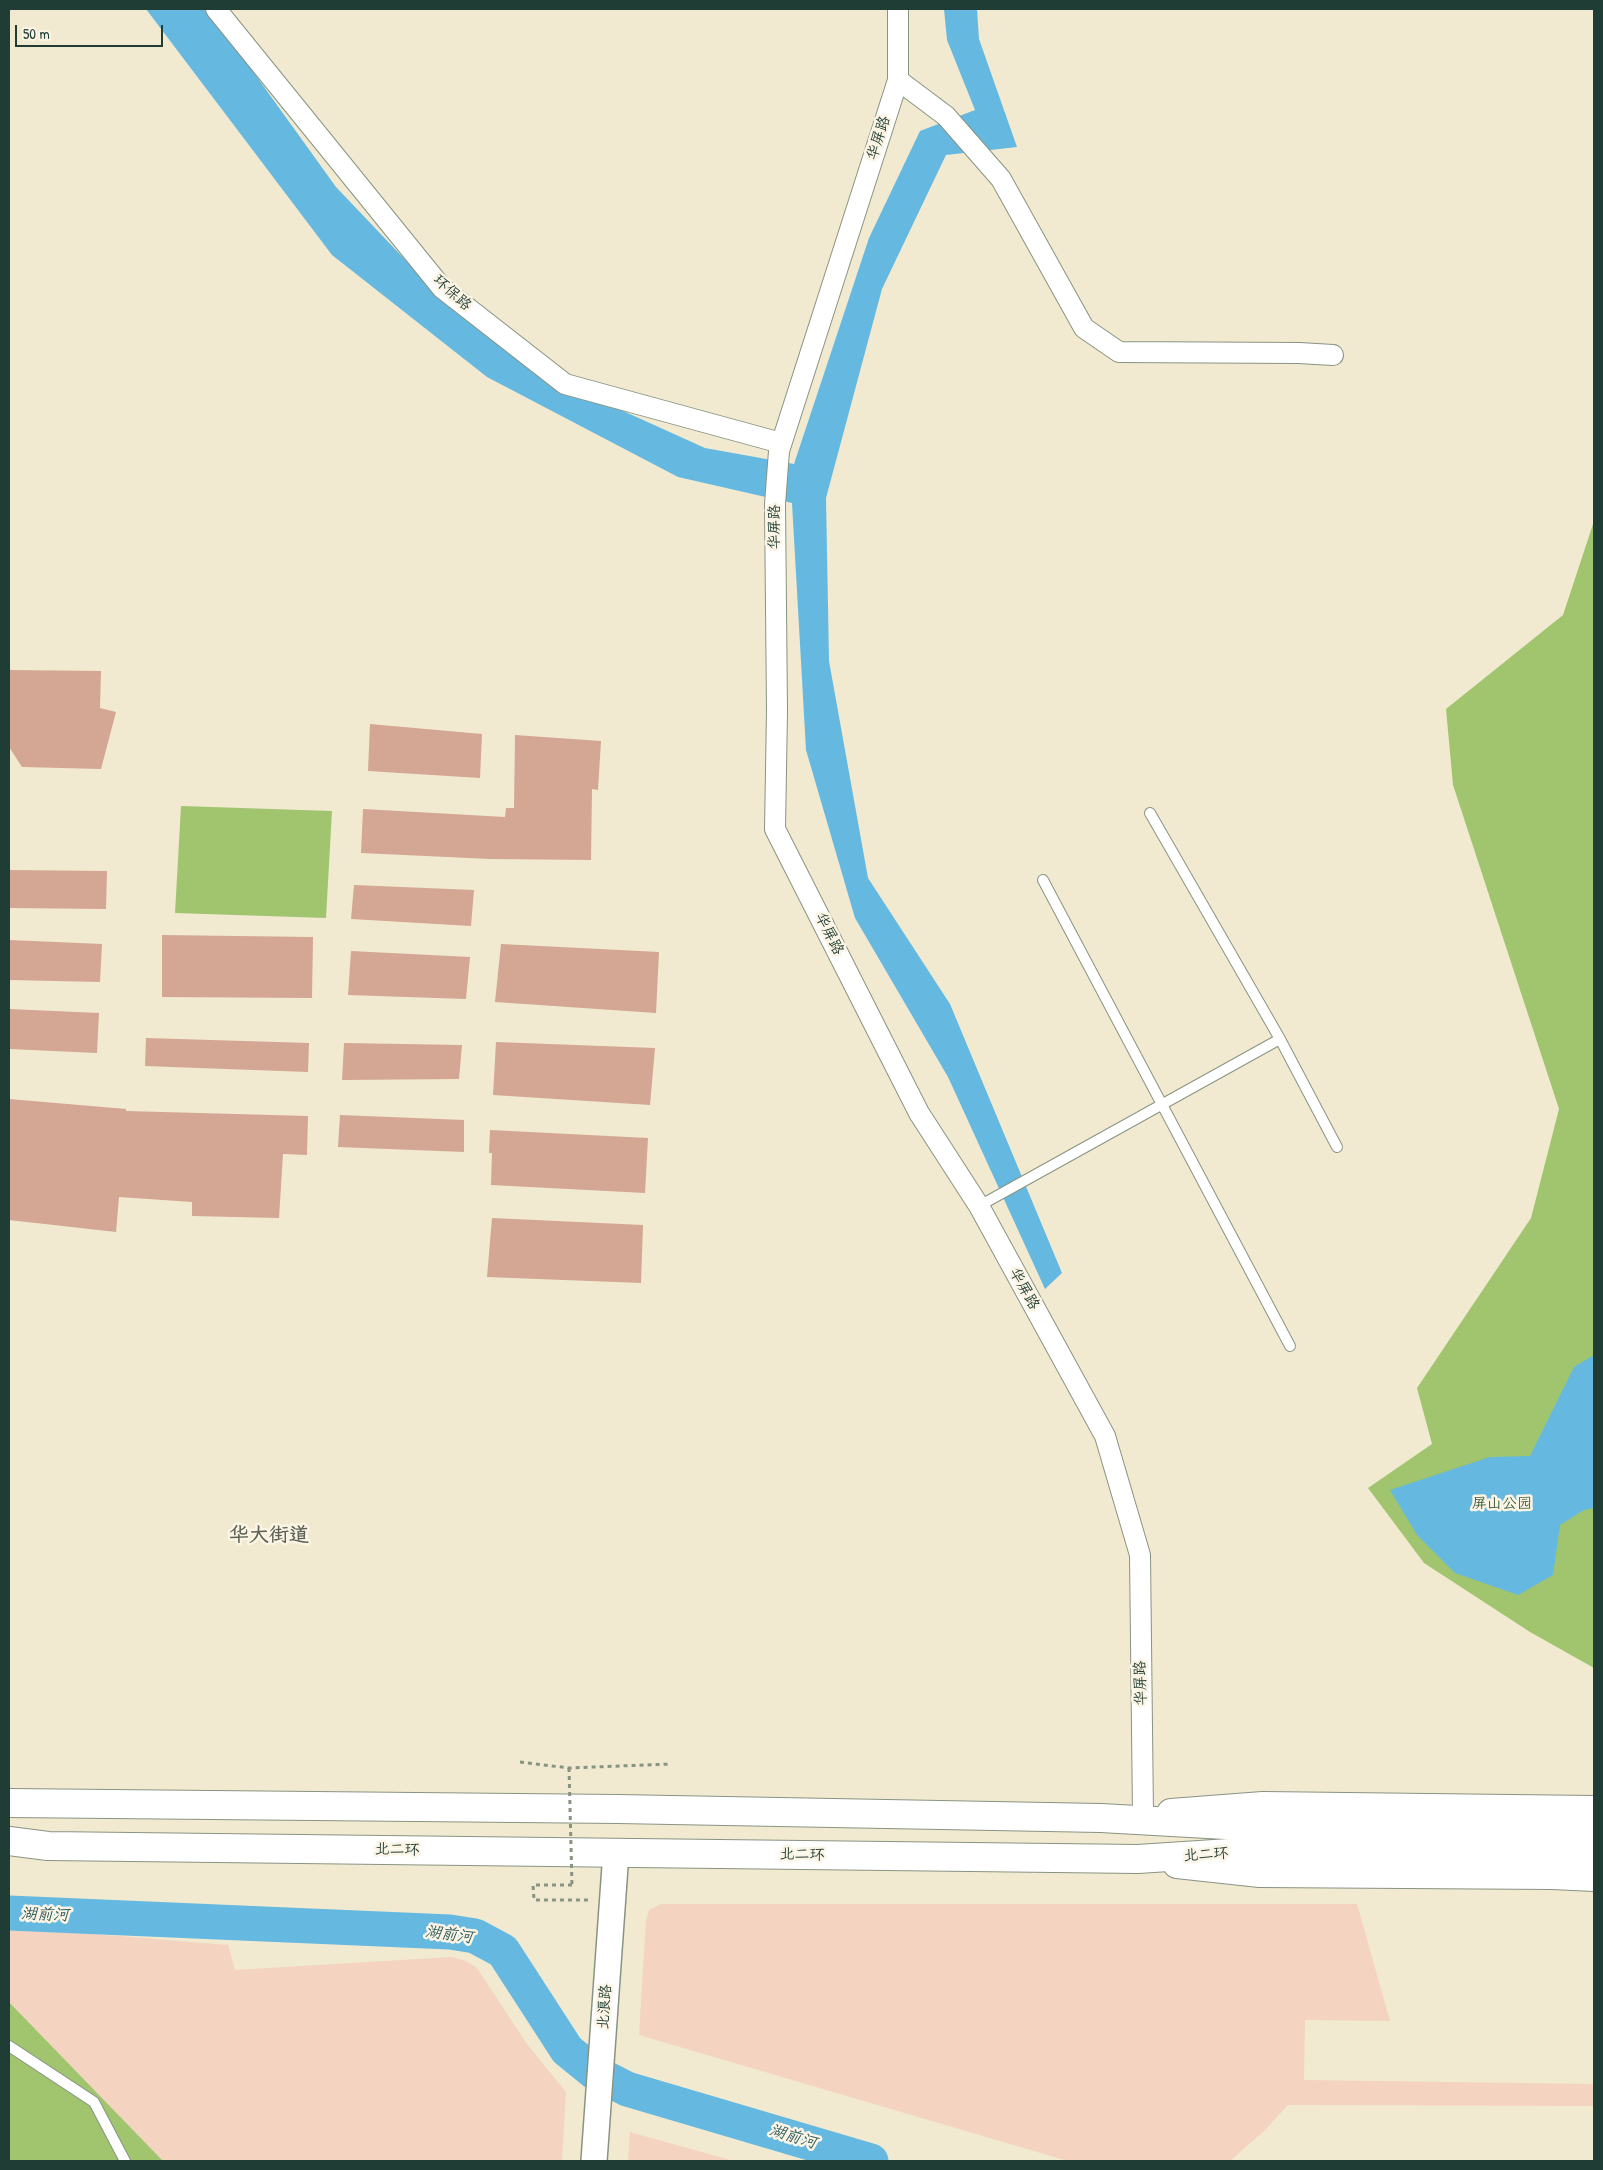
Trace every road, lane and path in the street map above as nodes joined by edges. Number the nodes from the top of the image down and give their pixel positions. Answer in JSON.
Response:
{"nodes":[{"id":1,"x":216,"y":9,"type":"edge"},
{"id":2,"x":898,"y":9,"type":"edge"},
{"id":3,"x":898,"y":80,"type":"junction"},
{"id":4,"x":1333,"y":355,"type":"dead end"},
{"id":5,"x":780,"y":447,"type":"junction"},
{"id":6,"x":1150,"y":813,"type":"dead end"},
{"id":7,"x":1043,"y":880,"type":"dead end"},
{"id":8,"x":1280,"y":1039,"type":"junction"},
{"id":9,"x":1162,"y":1104,"type":"junction"},
{"id":10,"x":1337,"y":1147,"type":"dead end"},
{"id":11,"x":979,"y":1206,"type":"junction"},
{"id":12,"x":1290,"y":1346,"type":"dead end"},
{"id":13,"x":520,"y":1762,"type":"dead end"},
{"id":14,"x":671,"y":1764,"type":"dead end"},
{"id":15,"x":568,"y":1768,"type":"junction"},
{"id":16,"x":9,"y":1796,"type":"edge"},
{"id":17,"x":47,"y":1802,"type":"junction"},
{"id":18,"x":9,"y":1803,"type":"edge"},
{"id":19,"x":1594,"y":1810,"type":"edge"},
{"id":20,"x":1143,"y":1815,"type":"junction"},
{"id":21,"x":1101,"y":1818,"type":"junction"},
{"id":22,"x":1594,"y":1834,"type":"edge"},
{"id":23,"x":1260,"y":1839,"type":"junction"},
{"id":24,"x":9,"y":1841,"type":"edge"},
{"id":25,"x":48,"y":1846,"type":"junction"},
{"id":26,"x":9,"y":1848,"type":"edge"},
{"id":27,"x":616,"y":1852,"type":"junction"},
{"id":28,"x":1594,"y":1858,"type":"edge"},
{"id":29,"x":1138,"y":1859,"type":"junction"},
{"id":30,"x":1594,"y":1878,"type":"edge"},
{"id":31,"x":593,"y":1900,"type":"dead end"},
{"id":32,"x":9,"y":2046,"type":"edge"},
{"id":33,"x":124,"y":2161,"type":"edge"},
{"id":34,"x":594,"y":2161,"type":"edge"}],
"edges":[{"from":1,"to":5,"type":"street","name":"环保路"},
{"from":2,"to":3,"type":"street","name":"华屏路"},
{"from":3,"to":4,"type":"street"},
{"from":3,"to":5,"type":"street","name":"华屏路"},
{"from":5,"to":11,"type":"street","name":"华屏路"},
{"from":6,"to":8,"type":"lane"},
{"from":7,"to":9,"type":"lane"},
{"from":8,"to":9,"type":"lane"},
{"from":8,"to":10,"type":"lane"},
{"from":9,"to":11,"type":"lane"},
{"from":9,"to":12,"type":"lane"},
{"from":11,"to":20,"type":"street","name":"华屏路"},
{"from":13,"to":15,"type":"path"},
{"from":14,"to":15,"type":"path"},
{"from":15,"to":31,"type":"path","bridge":true},
{"from":16,"to":17,"type":"main road"},
{"from":17,"to":18,"type":"main road","name":"北二环"},
{"from":17,"to":21,"type":"main road","name":"北二环"},
{"from":19,"to":20,"type":"main road"},
{"from":20,"to":21,"type":"main road"},
{"from":21,"to":23,"type":"main road","name":"北二环"},
{"from":22,"to":23,"type":"main road","name":"北二环"},
{"from":23,"to":28,"type":"main road","name":"北二环"},
{"from":23,"to":29,"type":"main road","name":"北二环"},
{"from":24,"to":25,"type":"main road","name":"北二环"},
{"from":25,"to":26,"type":"main road"},
{"from":25,"to":27,"type":"main road","name":"北二环"},
{"from":27,"to":29,"type":"main road","name":"北二环"},
{"from":27,"to":34,"type":"street","name":"北浪路"},
{"from":29,"to":30,"type":"main road"},
{"from":32,"to":33,"type":"lane"}]}
